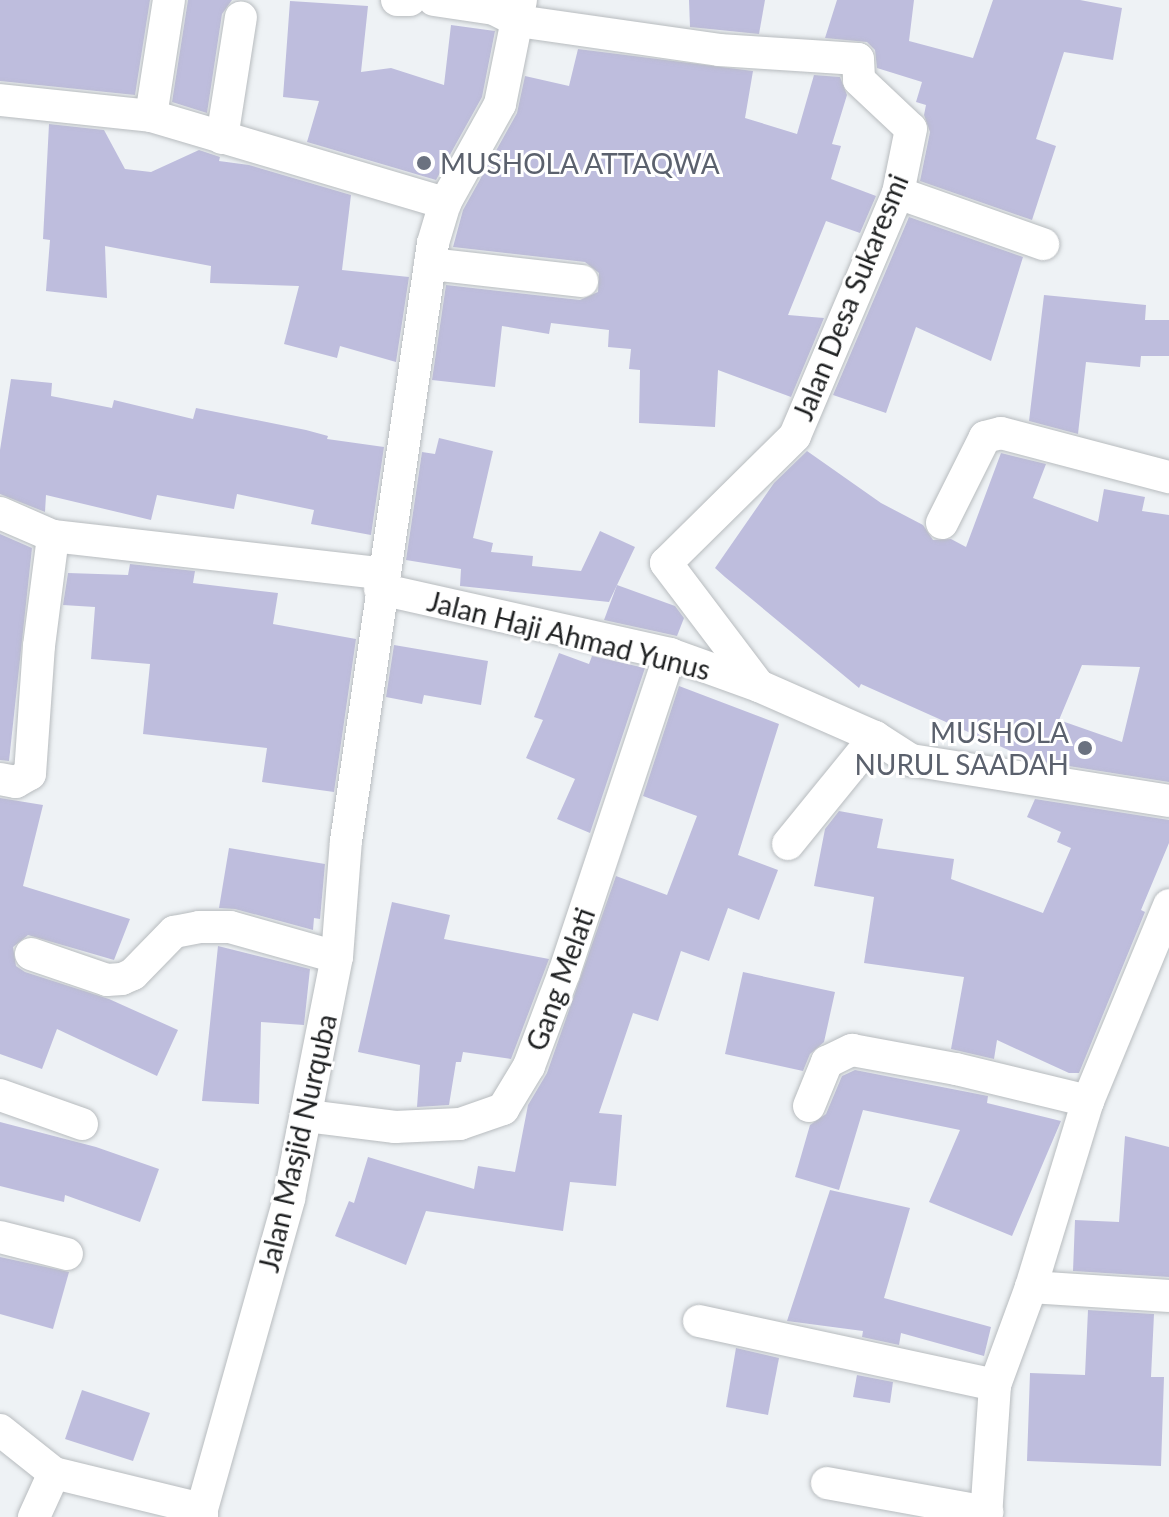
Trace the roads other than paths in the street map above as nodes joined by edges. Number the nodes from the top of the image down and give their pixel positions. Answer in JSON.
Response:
{"nodes":[{"id":1,"x":169,"y":0,"type":"edge"},
{"id":2,"x":397,"y":0,"type":"edge"},
{"id":3,"x":410,"y":0,"type":"edge"},
{"id":4,"x":434,"y":0,"type":"edge"},
{"id":5,"x":520,"y":11,"type":"edge"},
{"id":6,"x":241,"y":17,"type":"dead end"},
{"id":7,"x":0,"y":100,"type":"edge"},
{"id":8,"x":151,"y":116,"type":"junction"},
{"id":9,"x":222,"y":138,"type":"junction"},
{"id":10,"x":898,"y":193,"type":"junction"},
{"id":11,"x":445,"y":203,"type":"junction"},
{"id":12,"x":1043,"y":244,"type":"dead end"},
{"id":13,"x":430,"y":264,"type":"junction"},
{"id":14,"x":582,"y":281,"type":"dead end"},
{"id":15,"x":1169,"y":477,"type":"edge"},
{"id":16,"x":0,"y":513,"type":"edge"},
{"id":17,"x":942,"y":523,"type":"dead end"},
{"id":18,"x":53,"y":536,"type":"junction"},
{"id":19,"x":382,"y":581,"type":"junction"},
{"id":20,"x":670,"y":654,"type":"junction"},
{"id":21,"x":759,"y":686,"type":"junction"},
{"id":22,"x":875,"y":737,"type":"junction"},
{"id":23,"x":0,"y":779,"type":"edge"},
{"id":24,"x":1169,"y":801,"type":"edge"},
{"id":25,"x":788,"y":844,"type":"dead end"},
{"id":26,"x":1169,"y":905,"type":"edge"},
{"id":27,"x":31,"y":954,"type":"dead end"},
{"id":28,"x":337,"y":957,"type":"junction"},
{"id":29,"x":0,"y":1095,"type":"edge"},
{"id":30,"x":1088,"y":1101,"type":"junction"},
{"id":31,"x":809,"y":1106,"type":"dead end"},
{"id":32,"x":307,"y":1116,"type":"junction"},
{"id":33,"x":82,"y":1124,"type":"dead end"},
{"id":34,"x":0,"y":1237,"type":"edge"},
{"id":35,"x":67,"y":1254,"type":"dead end"},
{"id":36,"x":1031,"y":1287,"type":"junction"},
{"id":37,"x":1169,"y":1296,"type":"edge"},
{"id":38,"x":699,"y":1321,"type":"dead end"},
{"id":39,"x":995,"y":1385,"type":"junction"},
{"id":40,"x":0,"y":1430,"type":"edge"},
{"id":41,"x":54,"y":1473,"type":"junction"},
{"id":42,"x":827,"y":1483,"type":"dead end"},
{"id":43,"x":202,"y":1513,"type":"edge"},
{"id":44,"x":987,"y":1514,"type":"edge"},
{"id":45,"x":34,"y":1517,"type":"edge"}],
"edges":[{"from":1,"to":8,"type":"street"},
{"from":2,"to":3,"type":"street"},
{"from":4,"to":5,"type":"street"},
{"from":5,"to":10,"type":"street","name":"Jalan Desa Sukaresmi"},
{"from":5,"to":11,"type":"street"},
{"from":6,"to":9,"type":"street"},
{"from":7,"to":8,"type":"street"},
{"from":8,"to":9,"type":"street"},
{"from":9,"to":11,"type":"street"},
{"from":10,"to":12,"type":"street"},
{"from":10,"to":21,"type":"street","name":"Jalan Desa Sukaresmi"},
{"from":11,"to":13,"type":"street"},
{"from":13,"to":14,"type":"street"},
{"from":13,"to":19,"type":"street"},
{"from":15,"to":17,"type":"street"},
{"from":16,"to":18,"type":"street","name":"Jalan Haji Ahmad Yunus"},
{"from":18,"to":19,"type":"street","name":"Jalan Haji Ahmad Yunus"},
{"from":18,"to":23,"type":"street"},
{"from":19,"to":20,"type":"street","name":"Jalan Haji Ahmad Yunus"},
{"from":19,"to":28,"type":"street","name":"Jalan Masjid Nurquba"},
{"from":20,"to":21,"type":"street","name":"Jalan Haji Ahmad Yunus"},
{"from":20,"to":32,"type":"street","name":"Gang Melati"},
{"from":21,"to":22,"type":"street","name":"Jalan Haji Ahmad Yunus"},
{"from":22,"to":24,"type":"street","name":"Jalan Haji Ahmad Yunus"},
{"from":22,"to":25,"type":"street"},
{"from":26,"to":30,"type":"street"},
{"from":27,"to":28,"type":"street"},
{"from":28,"to":32,"type":"street","name":"Jalan Masjid Nurquba"},
{"from":29,"to":33,"type":"street"},
{"from":30,"to":31,"type":"street"},
{"from":30,"to":36,"type":"street"},
{"from":32,"to":43,"type":"street","name":"Jalan Masjid Nurquba"},
{"from":34,"to":35,"type":"street"},
{"from":36,"to":37,"type":"street"},
{"from":36,"to":39,"type":"street"},
{"from":38,"to":39,"type":"street"},
{"from":39,"to":44,"type":"street"},
{"from":40,"to":41,"type":"street"},
{"from":41,"to":43,"type":"street","name":"Jalan Masjid Nurquba"},
{"from":41,"to":45,"type":"street"},
{"from":42,"to":44,"type":"street"}]}
